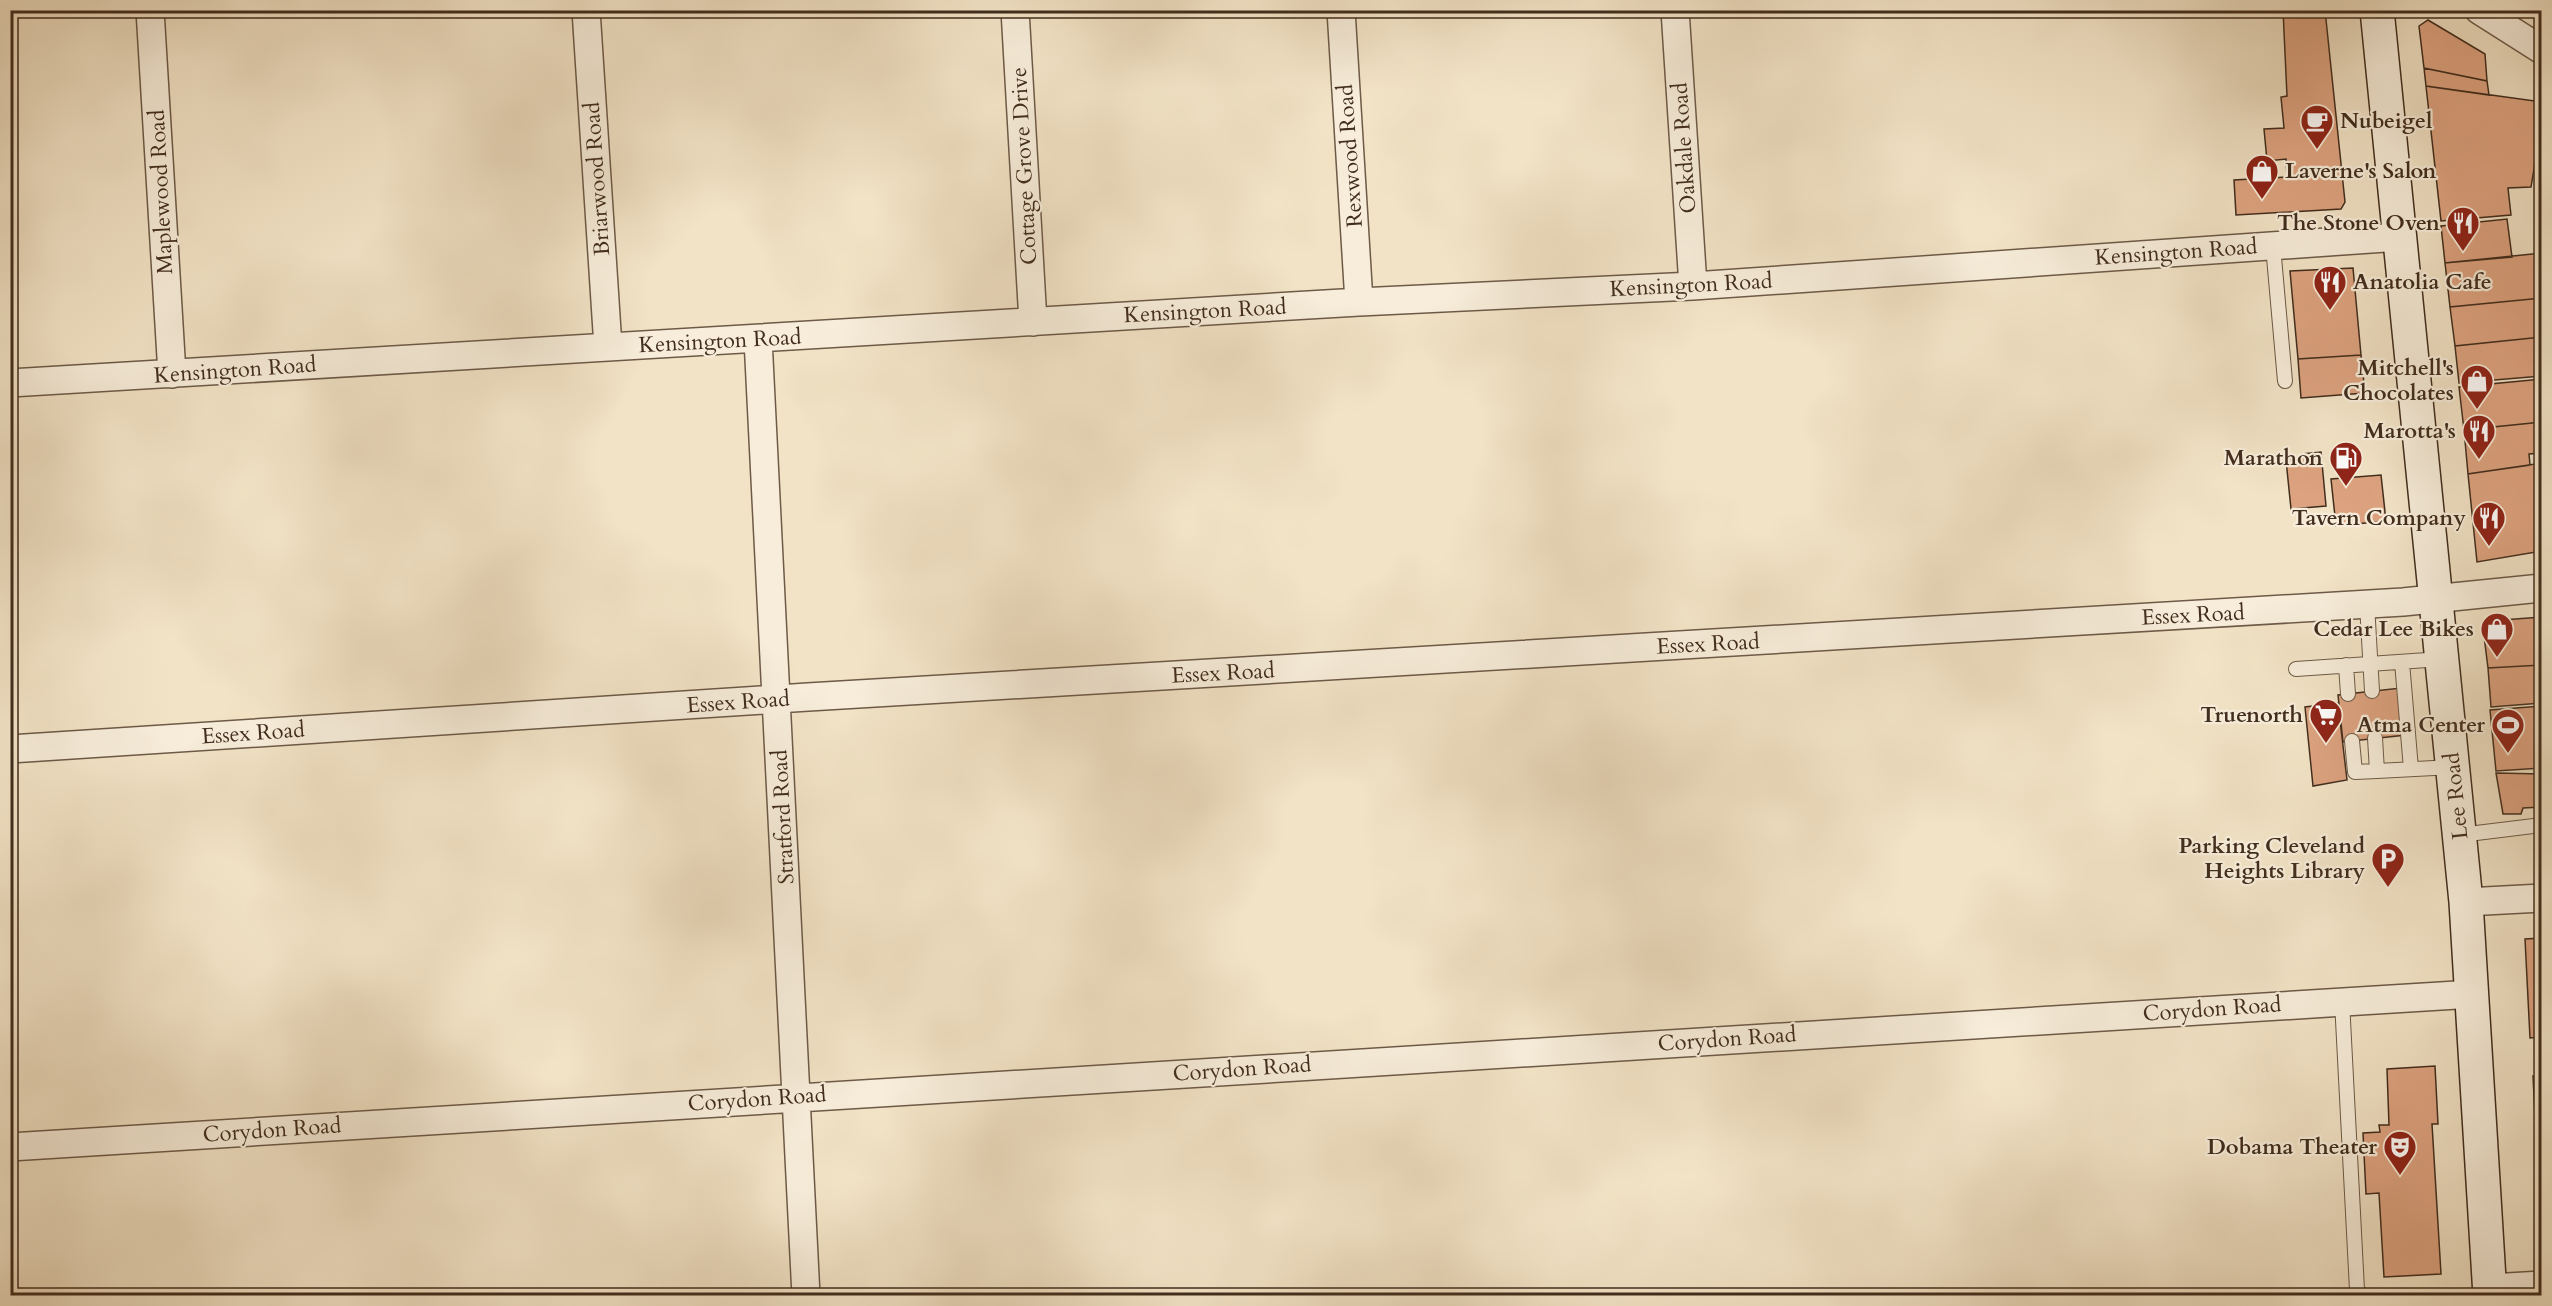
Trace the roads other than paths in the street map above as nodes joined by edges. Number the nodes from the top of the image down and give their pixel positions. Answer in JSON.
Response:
{"nodes":[{"id":1,"x":150,"y":10,"type":"edge"},
{"id":2,"x":586,"y":10,"type":"edge"},
{"id":3,"x":1015,"y":10,"type":"edge"},
{"id":4,"x":1341,"y":10,"type":"edge"},
{"id":5,"x":1675,"y":10,"type":"edge"},
{"id":6,"x":2377,"y":10,"type":"edge"},
{"id":7,"x":2479,"y":10,"type":"edge"},
{"id":8,"x":2541,"y":50,"type":"edge"},
{"id":9,"x":2400,"y":237,"type":"junction"},
{"id":10,"x":2273,"y":246,"type":"junction"},
{"id":11,"x":1693,"y":285,"type":"junction"},
{"id":12,"x":1359,"y":302,"type":"junction"},
{"id":13,"x":1033,"y":322,"type":"junction"},
{"id":14,"x":758,"y":339,"type":"junction"},
{"id":15,"x":608,"y":347,"type":"junction"},
{"id":16,"x":172,"y":374,"type":"junction"},
{"id":17,"x":2284,"y":381,"type":"dead end"},
{"id":18,"x":10,"y":383,"type":"edge"},
{"id":19,"x":2541,"y":588,"type":"edge"},
{"id":20,"x":2436,"y":600,"type":"junction"},
{"id":21,"x":2367,"y":604,"type":"junction"},
{"id":22,"x":2442,"y":659,"type":"junction"},
{"id":23,"x":2402,"y":662,"type":"junction"},
{"id":24,"x":2370,"y":664,"type":"junction"},
{"id":25,"x":2346,"y":665,"type":"junction"},
{"id":26,"x":2296,"y":669,"type":"dead end"},
{"id":27,"x":2372,"y":691,"type":"dead end"},
{"id":28,"x":2348,"y":694,"type":"dead end"},
{"id":29,"x":777,"y":699,"type":"junction"},
{"id":30,"x":2375,"y":738,"type":"dead end"},
{"id":31,"x":2352,"y":741,"type":"dead end"},
{"id":32,"x":10,"y":749,"type":"edge"},
{"id":33,"x":2453,"y":766,"type":"junction"},
{"id":34,"x":2411,"y":769,"type":"junction"},
{"id":35,"x":2377,"y":771,"type":"junction"},
{"id":36,"x":2541,"y":825,"type":"edge"},
{"id":37,"x":2460,"y":835,"type":"junction"},
{"id":38,"x":2541,"y":898,"type":"edge"},
{"id":39,"x":2466,"y":902,"type":"junction"},
{"id":40,"x":2473,"y":994,"type":"junction"},
{"id":41,"x":2342,"y":1001,"type":"junction"},
{"id":42,"x":797,"y":1096,"type":"junction"},
{"id":43,"x":10,"y":1147,"type":"edge"},
{"id":44,"x":2541,"y":1285,"type":"edge"},
{"id":45,"x":2490,"y":1292,"type":"edge"},
{"id":46,"x":806,"y":1296,"type":"edge"},
{"id":47,"x":2363,"y":1296,"type":"edge"}],
"edges":[{"from":1,"to":16,"type":"street","name":"Maplewood Road"},
{"from":2,"to":15,"type":"street","name":"Briarwood Road"},
{"from":3,"to":13,"type":"street","name":"Cottage Grove Drive"},
{"from":4,"to":12,"type":"street","name":"Rexwood Road"},
{"from":5,"to":11,"type":"street","name":"Oakdale Road"},
{"from":6,"to":9,"type":"main road","name":"Lee Road"},
{"from":7,"to":8,"type":"street"},
{"from":9,"to":10,"type":"street","name":"Kensington Road"},
{"from":9,"to":20,"type":"main road","name":"Lee Road"},
{"from":10,"to":11,"type":"street","name":"Kensington Road"},
{"from":10,"to":17,"type":"lane"},
{"from":11,"to":12,"type":"street","name":"Kensington Road"},
{"from":12,"to":13,"type":"street","name":"Kensington Road"},
{"from":13,"to":14,"type":"street","name":"Kensington Road"},
{"from":14,"to":15,"type":"street","name":"Kensington Road"},
{"from":14,"to":29,"type":"street","name":"Stratford Road"},
{"from":15,"to":16,"type":"street","name":"Kensington Road"},
{"from":16,"to":18,"type":"street","name":"Kensington Road"},
{"from":19,"to":20,"type":"street","name":"Essex Road"},
{"from":20,"to":21,"type":"street","name":"Essex Road"},
{"from":20,"to":22,"type":"main road","name":"Lee Road"},
{"from":21,"to":24,"type":"lane"},
{"from":21,"to":29,"type":"street","name":"Essex Road"},
{"from":22,"to":23,"type":"lane"},
{"from":22,"to":33,"type":"main road","name":"Lee Road"},
{"from":23,"to":24,"type":"lane"},
{"from":23,"to":34,"type":"lane"},
{"from":24,"to":25,"type":"lane"},
{"from":24,"to":27,"type":"lane"},
{"from":25,"to":26,"type":"lane"},
{"from":25,"to":28,"type":"lane"},
{"from":29,"to":32,"type":"street","name":"Essex Road"},
{"from":29,"to":42,"type":"street","name":"Stratford Road"},
{"from":30,"to":35,"type":"lane"},
{"from":31,"to":35,"type":"lane"},
{"from":33,"to":34,"type":"lane"},
{"from":33,"to":37,"type":"main road","name":"Lee Road"},
{"from":34,"to":35,"type":"lane"},
{"from":36,"to":37,"type":"lane"},
{"from":37,"to":39,"type":"main road","name":"Lee Road"},
{"from":38,"to":39,"type":"street"},
{"from":39,"to":40,"type":"main road","name":"Lee Road"},
{"from":40,"to":41,"type":"street","name":"Corydon Road"},
{"from":40,"to":45,"type":"main road","name":"Lee Road"},
{"from":41,"to":42,"type":"street","name":"Corydon Road"},
{"from":41,"to":47,"type":"lane"},
{"from":42,"to":43,"type":"street","name":"Corydon Road"},
{"from":42,"to":46,"type":"street","name":"Stratford Road"},
{"from":44,"to":45,"type":"street"}]}
